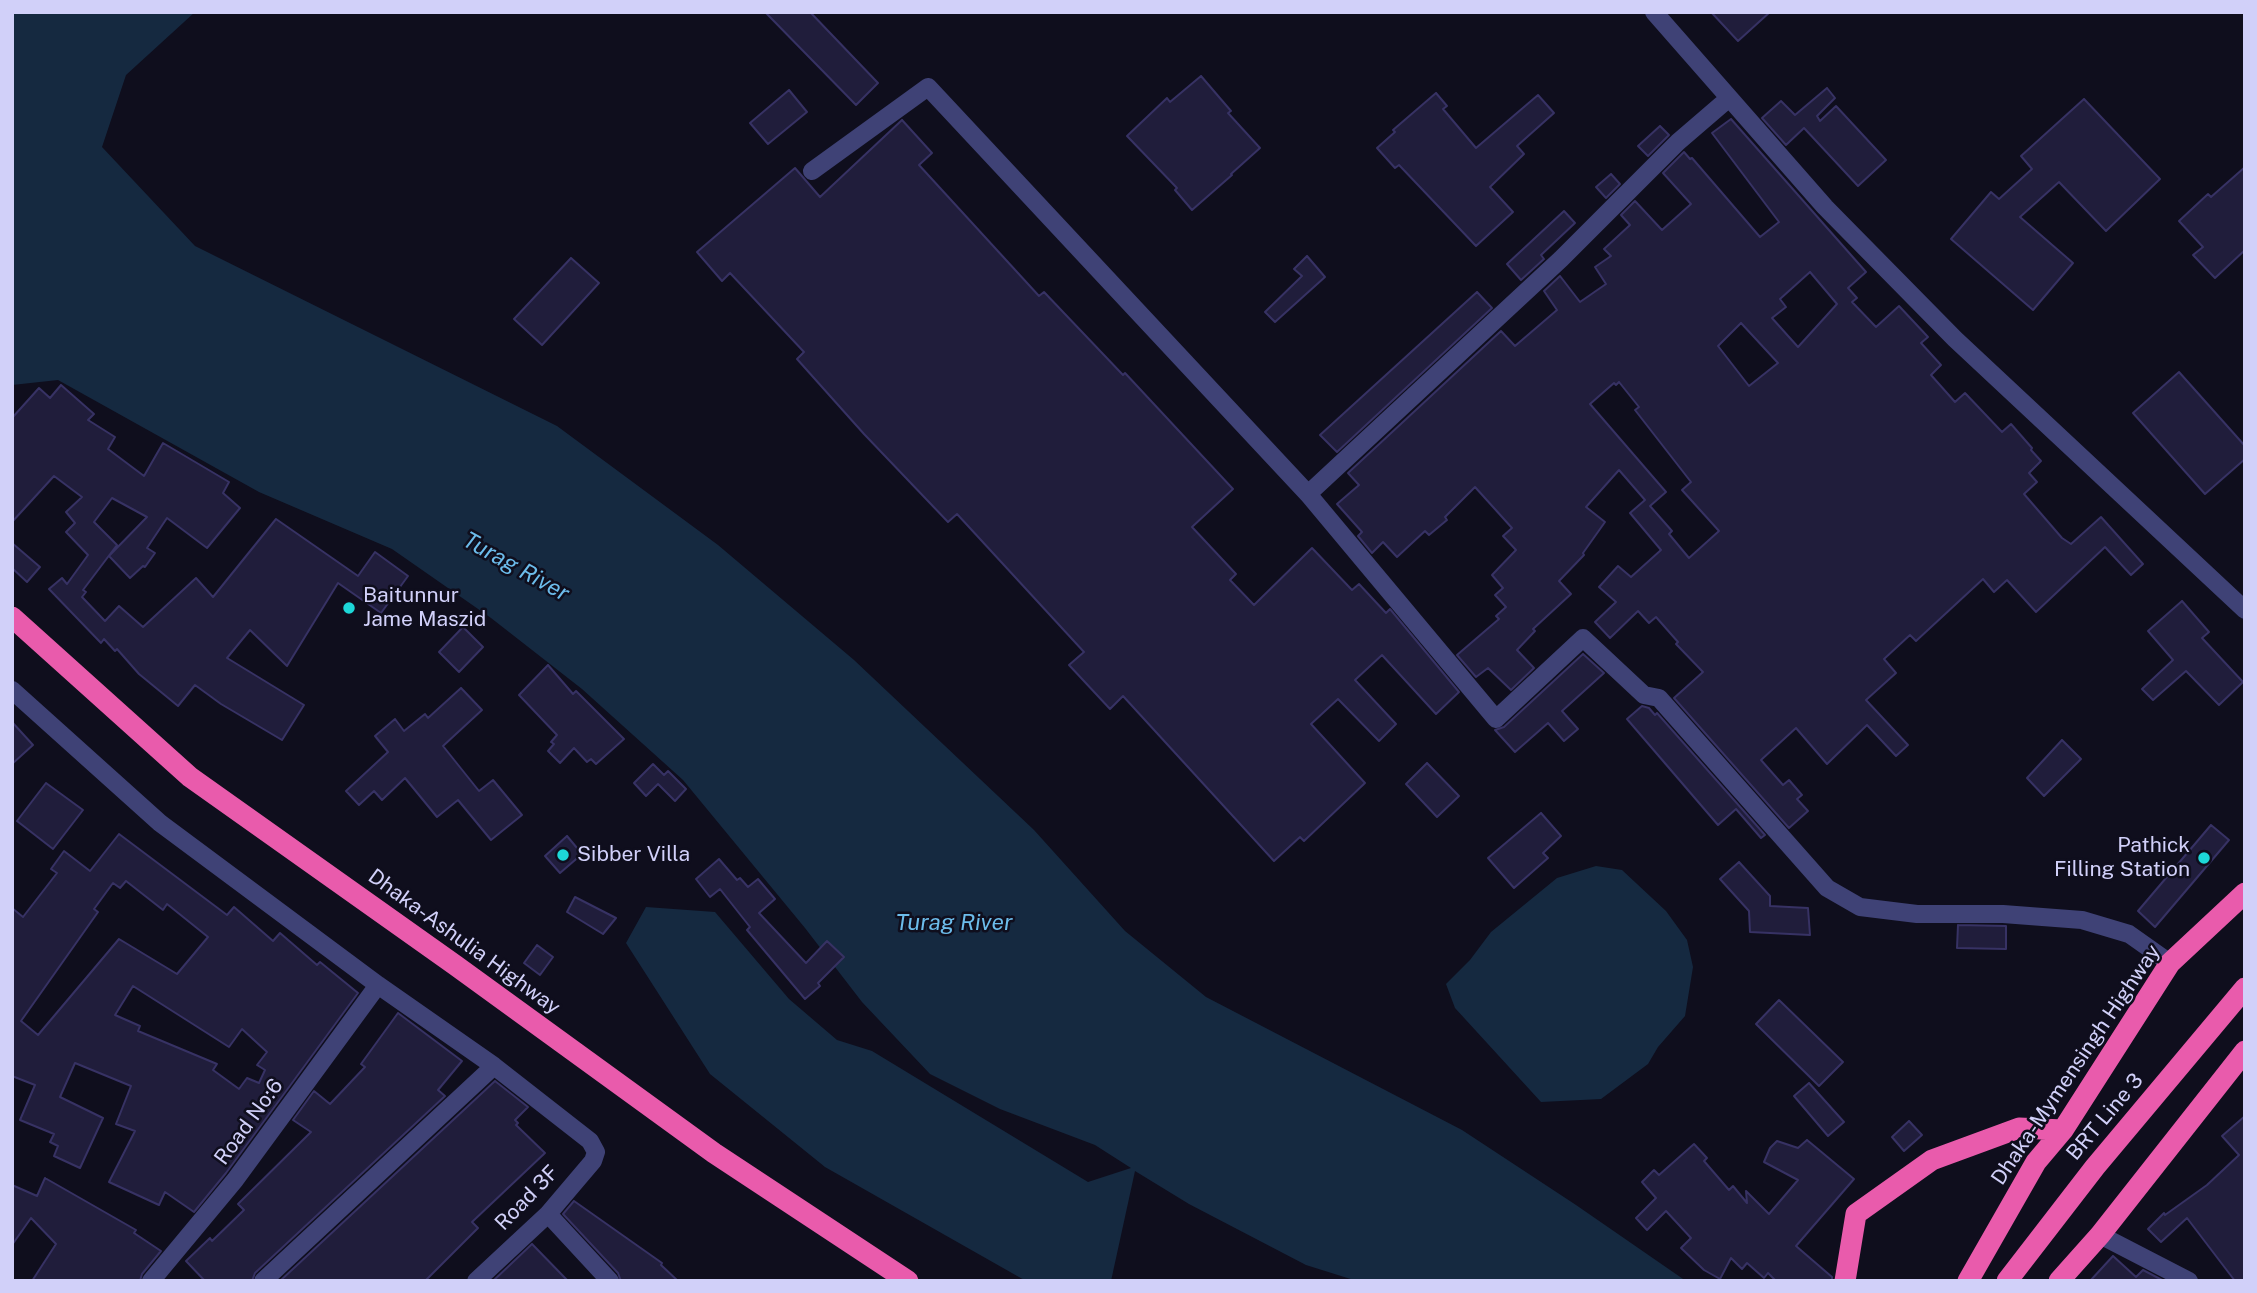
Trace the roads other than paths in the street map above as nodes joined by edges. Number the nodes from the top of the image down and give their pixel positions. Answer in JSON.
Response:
{"nodes":[{"id":1,"x":1654,"y":12,"type":"edge"},
{"id":2,"x":1728,"y":99,"type":"junction"},
{"id":3,"x":811,"y":172,"type":"dead end"},
{"id":4,"x":1308,"y":494,"type":"junction"},
{"id":5,"x":2245,"y":610,"type":"edge"},
{"id":6,"x":12,"y":617,"type":"edge"},
{"id":7,"x":12,"y":690,"type":"edge"},
{"id":8,"x":2245,"y":893,"type":"edge"},
{"id":9,"x":2170,"y":963,"type":"junction"},
{"id":10,"x":378,"y":985,"type":"junction"},
{"id":11,"x":2245,"y":988,"type":"edge"},
{"id":12,"x":2245,"y":1051,"type":"edge"},
{"id":13,"x":494,"y":1066,"type":"junction"},
{"id":14,"x":2063,"y":1130,"type":"junction"},
{"id":15,"x":548,"y":1214,"type":"junction"},
{"id":16,"x":2100,"y":1235,"type":"junction"},
{"id":17,"x":151,"y":1281,"type":"edge"},
{"id":18,"x":263,"y":1281,"type":"edge"},
{"id":19,"x":476,"y":1281,"type":"edge"},
{"id":20,"x":610,"y":1281,"type":"edge"},
{"id":21,"x":908,"y":1281,"type":"edge"},
{"id":22,"x":1844,"y":1281,"type":"edge"},
{"id":23,"x":1968,"y":1281,"type":"edge"},
{"id":24,"x":2007,"y":1281,"type":"edge"},
{"id":25,"x":2059,"y":1281,"type":"edge"},
{"id":26,"x":2189,"y":1281,"type":"edge"}],
"edges":[{"from":1,"to":2,"type":"street"},
{"from":2,"to":4,"type":"street"},
{"from":2,"to":5,"type":"street"},
{"from":3,"to":4,"type":"street"},
{"from":4,"to":9,"type":"street"},
{"from":6,"to":21,"type":"highway","name":"Dhaka-Ashulia Highway"},
{"from":7,"to":10,"type":"street"},
{"from":8,"to":9,"type":"highway","name":"Dhaka-Mymensingh Highway"},
{"from":9,"to":14,"type":"highway","name":"Dhaka-Mymensingh Highway"},
{"from":10,"to":13,"type":"street"},
{"from":10,"to":17,"type":"street","name":"Road No:6"},
{"from":11,"to":24,"type":"highway","name":"BRT Line 3"},
{"from":12,"to":16,"type":"highway"},
{"from":13,"to":15,"type":"street","name":"Road 3F"},
{"from":13,"to":18,"type":"street"},
{"from":14,"to":22,"type":"highway"},
{"from":14,"to":23,"type":"highway","name":"Dhaka-Mymensingh Highway"},
{"from":15,"to":19,"type":"street","name":"Road 3F"},
{"from":15,"to":20,"type":"street"},
{"from":16,"to":25,"type":"highway"},
{"from":16,"to":26,"type":"street"}]}
